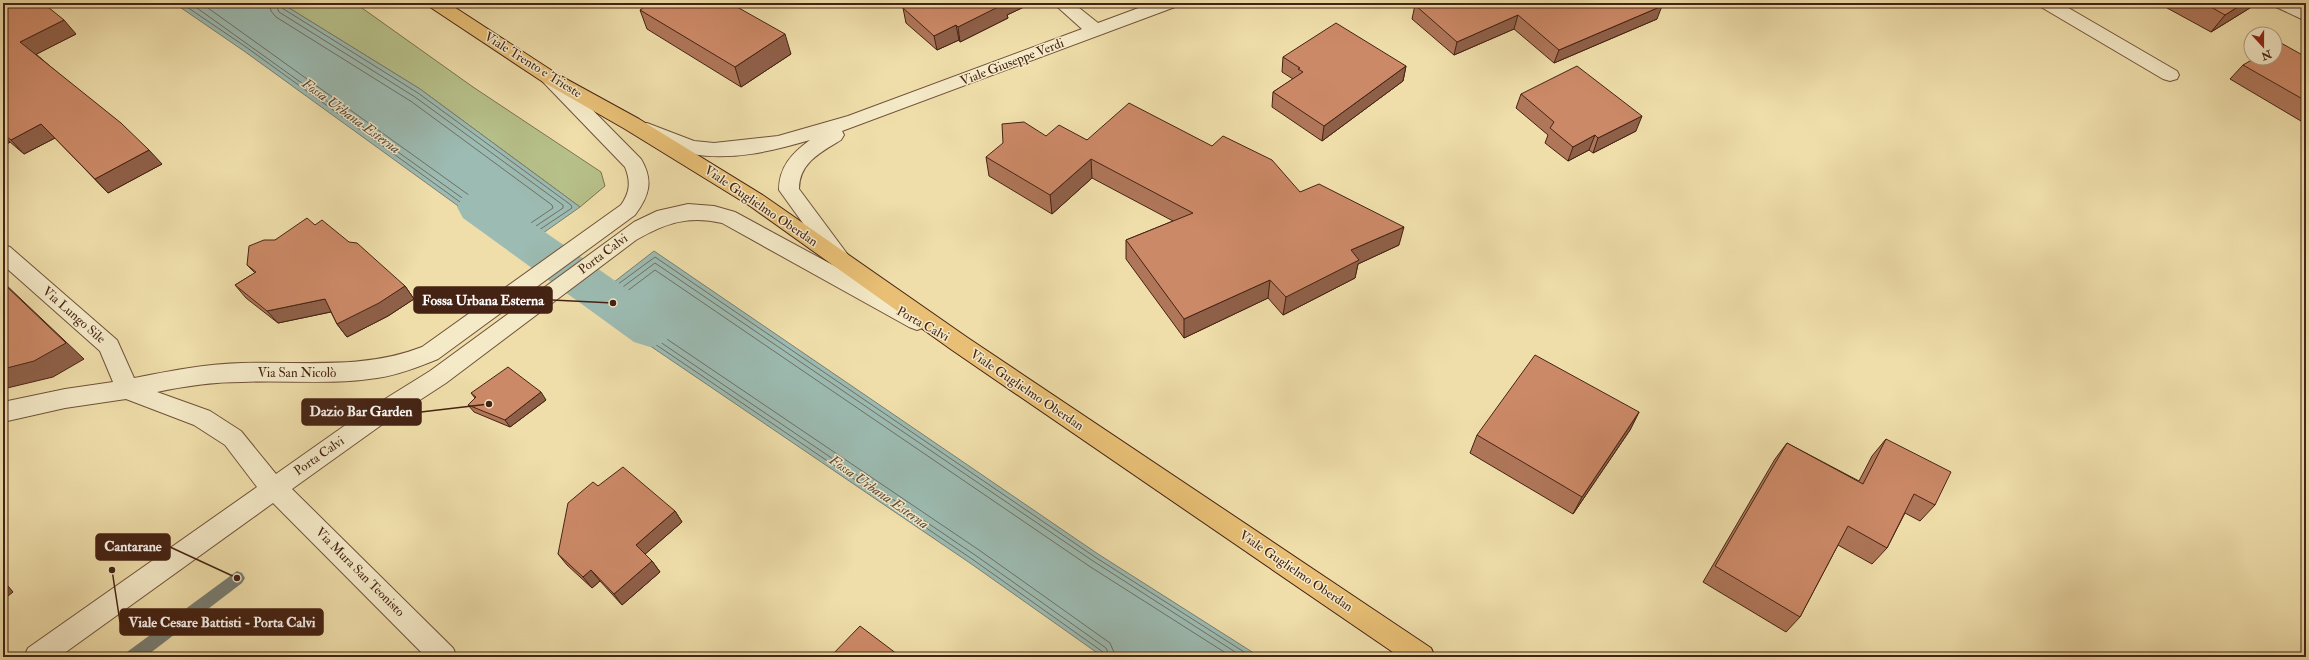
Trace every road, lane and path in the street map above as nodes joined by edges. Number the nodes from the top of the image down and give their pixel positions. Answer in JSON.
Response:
{"nodes":[{"id":1,"x":436,"y":3,"type":"edge"},
{"id":2,"x":1062,"y":3,"type":"edge"},
{"id":3,"x":1169,"y":3,"type":"edge"},
{"id":4,"x":2047,"y":3,"type":"edge"},
{"id":5,"x":2282,"y":3,"type":"edge"},
{"id":6,"x":2306,"y":15,"type":"edge"},
{"id":7,"x":1096,"y":31,"type":"junction"},
{"id":8,"x":2170,"y":74,"type":"dead end"},
{"id":9,"x":550,"y":78,"type":"junction"},
{"id":10,"x":855,"y":121,"type":"junction"},
{"id":11,"x":632,"y":124,"type":"junction"},
{"id":12,"x":3,"y":253,"type":"edge"},
{"id":13,"x":840,"y":259,"type":"junction"},
{"id":14,"x":459,"y":334,"type":"joint"},
{"id":15,"x":960,"y":344,"type":"junction"},
{"id":16,"x":128,"y":389,"type":"junction"},
{"id":17,"x":3,"y":412,"type":"edge"},
{"id":18,"x":275,"y":488,"type":"junction"},
{"id":19,"x":37,"y":657,"type":"edge"},
{"id":20,"x":444,"y":657,"type":"edge"},
{"id":21,"x":1422,"y":657,"type":"edge"}],
"edges":[{"from":1,"to":9,"type":"main road","name":"Viale Trento e Trieste"},
{"from":2,"to":7,"type":"street"},
{"from":3,"to":7,"type":"street","name":"Viale Giuseppe Verdi"},
{"from":4,"to":8,"type":"street"},
{"from":5,"to":6,"type":"street"},
{"from":7,"to":10,"type":"street","name":"Viale Giuseppe Verdi"},
{"from":9,"to":11,"type":"main road","name":"Viale Trento e Trieste"},
{"from":9,"to":14,"type":"street","name":"Porta Calvi"},
{"from":10,"to":11,"type":"street","name":"Viale Giuseppe Verdi"},
{"from":10,"to":13,"type":"street","name":"Viale Giuseppe Verdi"},
{"from":11,"to":13,"type":"main road","name":"Viale Guglielmo Oberdan"},
{"from":12,"to":16,"type":"street","name":"Via Lungo Sile"},
{"from":13,"to":15,"type":"main road","name":"Viale Guglielmo Oberdan"},
{"from":14,"to":16,"type":"street","name":"Via San Nicolò"},
{"from":15,"to":18,"type":"street","name":"Porta Calvi"},
{"from":15,"to":21,"type":"main road","name":"Viale Guglielmo Oberdan"},
{"from":16,"to":17,"type":"street","name":"Via San Nicolò"},
{"from":16,"to":18,"type":"street"},
{"from":18,"to":19,"type":"street","name":"Porta Calvi"},
{"from":18,"to":20,"type":"street","name":"Via Mura San Teonisto"}]}
